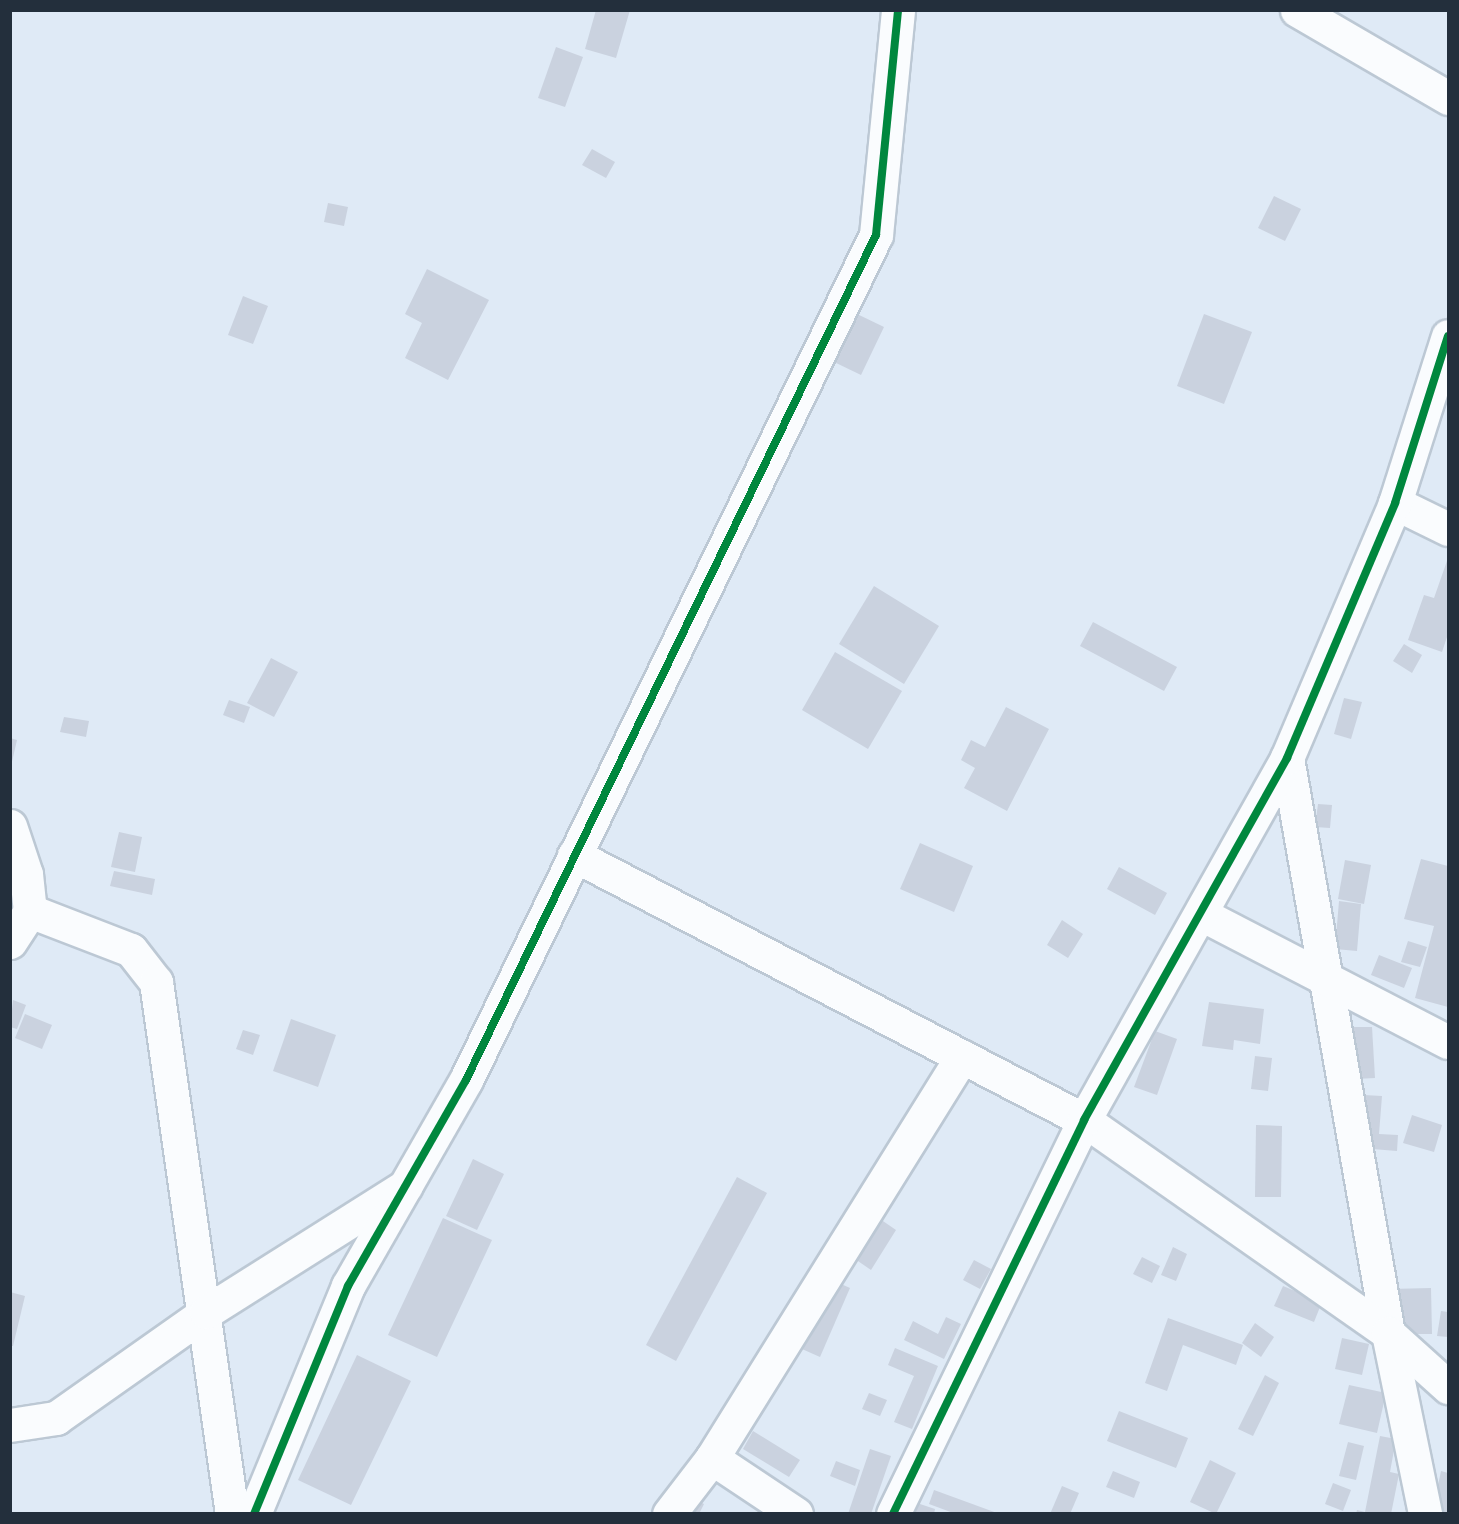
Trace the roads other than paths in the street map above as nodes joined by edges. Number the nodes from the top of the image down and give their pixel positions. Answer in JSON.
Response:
{"nodes":[{"id":1,"x":898,"y":10,"type":"edge"},
{"id":2,"x":1297,"y":10,"type":"edge"},
{"id":3,"x":1449,"y":98,"type":"edge"},
{"id":4,"x":1449,"y":336,"type":"edge"},
{"id":5,"x":1395,"y":503,"type":"junction"},
{"id":6,"x":1449,"y":529,"type":"edge"},
{"id":7,"x":1287,"y":758,"type":"junction"},
{"id":8,"x":10,"y":825,"type":"edge"},
{"id":9,"x":574,"y":855,"type":"junction"},
{"id":10,"x":30,"y":911,"type":"junction"},
{"id":11,"x":1201,"y":914,"type":"junction"},
{"id":12,"x":10,"y":942,"type":"edge"},
{"id":13,"x":1327,"y":980,"type":"junction"},
{"id":14,"x":1449,"y":1042,"type":"edge"},
{"id":15,"x":962,"y":1057,"type":"junction"},
{"id":16,"x":1084,"y":1120,"type":"junction"},
{"id":17,"x":409,"y":1183,"type":"junction"},
{"id":18,"x":207,"y":1312,"type":"junction"},
{"id":19,"x":1388,"y":1333,"type":"junction"},
{"id":20,"x":1449,"y":1387,"type":"edge"},
{"id":21,"x":10,"y":1425,"type":"edge"},
{"id":22,"x":711,"y":1458,"type":"junction"},
{"id":23,"x":232,"y":1514,"type":"edge"},
{"id":24,"x":254,"y":1514,"type":"edge"},
{"id":25,"x":669,"y":1514,"type":"edge"},
{"id":26,"x":796,"y":1514,"type":"edge"},
{"id":27,"x":893,"y":1514,"type":"edge"},
{"id":28,"x":1425,"y":1514,"type":"edge"}],
"edges":[{"from":1,"to":9,"type":"street"},
{"from":2,"to":3,"type":"street"},
{"from":4,"to":5,"type":"street"},
{"from":5,"to":6,"type":"street"},
{"from":5,"to":7,"type":"street"},
{"from":7,"to":11,"type":"street"},
{"from":7,"to":13,"type":"street"},
{"from":8,"to":10,"type":"street"},
{"from":9,"to":15,"type":"street"},
{"from":9,"to":17,"type":"street"},
{"from":10,"to":12,"type":"street"},
{"from":10,"to":18,"type":"street"},
{"from":11,"to":13,"type":"street"},
{"from":11,"to":16,"type":"street"},
{"from":13,"to":14,"type":"street"},
{"from":13,"to":19,"type":"street"},
{"from":15,"to":16,"type":"street"},
{"from":15,"to":22,"type":"street"},
{"from":16,"to":19,"type":"street"},
{"from":16,"to":27,"type":"street"},
{"from":17,"to":18,"type":"street"},
{"from":17,"to":24,"type":"street"},
{"from":18,"to":21,"type":"street"},
{"from":18,"to":23,"type":"street"},
{"from":19,"to":20,"type":"street"},
{"from":19,"to":28,"type":"street"},
{"from":22,"to":25,"type":"street"},
{"from":22,"to":26,"type":"street"}]}
